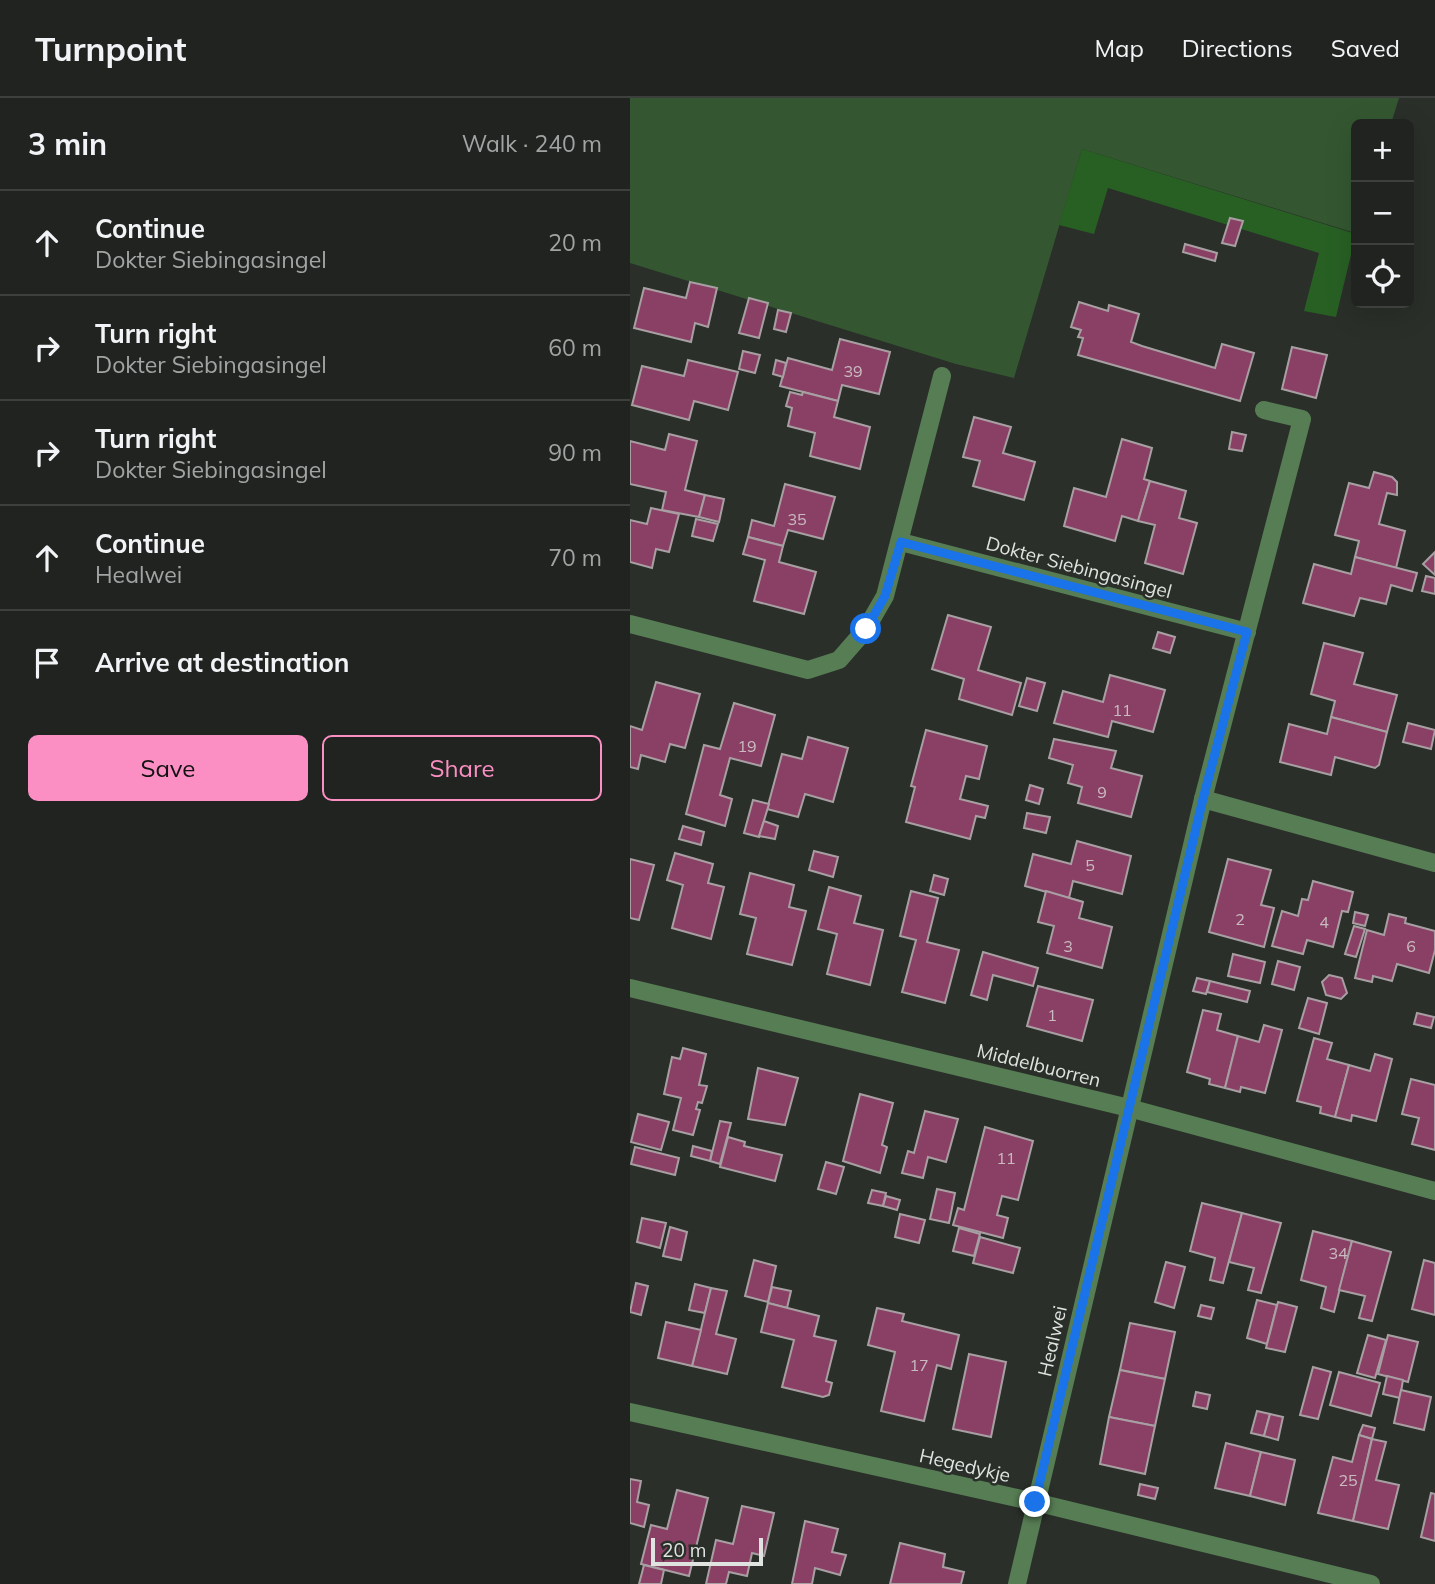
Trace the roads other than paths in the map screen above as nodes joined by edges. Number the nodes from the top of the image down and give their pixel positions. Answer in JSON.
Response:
{"nodes":[{"id":1,"x":942,"y":376,"type":"dead end"},
{"id":2,"x":1264,"y":410,"type":"dead end"},
{"id":3,"x":901,"y":542,"type":"junction"},
{"id":4,"x":630,"y":624,"type":"edge"},
{"id":5,"x":1247,"y":632,"type":"junction"},
{"id":6,"x":1203,"y":799,"type":"junction"},
{"id":7,"x":1435,"y":863,"type":"edge"},
{"id":8,"x":630,"y":988,"type":"edge"},
{"id":9,"x":1129,"y":1108,"type":"junction"},
{"id":10,"x":1435,"y":1191,"type":"edge"},
{"id":11,"x":630,"y":1412,"type":"edge"},
{"id":12,"x":1035,"y":1502,"type":"junction"},
{"id":13,"x":1017,"y":1584,"type":"edge"},
{"id":14,"x":1371,"y":1584,"type":"edge"}],
"edges":[{"from":1,"to":3,"type":"street"},
{"from":2,"to":5,"type":"street"},
{"from":3,"to":4,"type":"street"},
{"from":3,"to":5,"type":"street","name":"Dokter Siebingasingel"},
{"from":5,"to":6,"type":"street"},
{"from":6,"to":7,"type":"street"},
{"from":6,"to":9,"type":"street"},
{"from":8,"to":9,"type":"street","name":"Middelbuorren"},
{"from":9,"to":10,"type":"street","name":"Middelbuorren"},
{"from":9,"to":12,"type":"street","name":"Healwei"},
{"from":11,"to":12,"type":"street","name":"Hegedykje"},
{"from":12,"to":13,"type":"street","name":"Healwei"},
{"from":12,"to":14,"type":"street","name":"Hegedykje"}]}
